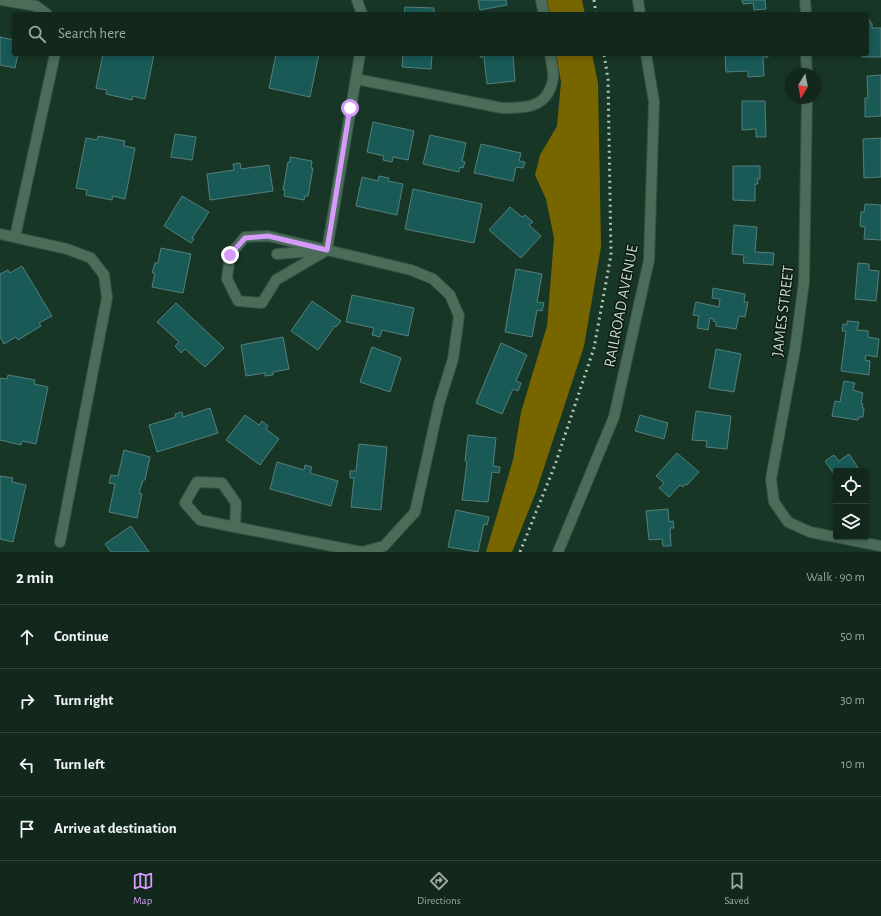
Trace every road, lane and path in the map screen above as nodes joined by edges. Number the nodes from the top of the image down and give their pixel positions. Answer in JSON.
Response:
{"nodes":[{"id":1,"x":2,"y":0,"type":"edge"},
{"id":2,"x":358,"y":0,"type":"edge"},
{"id":3,"x":541,"y":0,"type":"edge"},
{"id":4,"x":638,"y":0,"type":"edge"},
{"id":5,"x":805,"y":0,"type":"edge"},
{"id":6,"x":44,"y":12,"type":"edge"},
{"id":7,"x":361,"y":12,"type":"edge"},
{"id":8,"x":544,"y":12,"type":"edge"},
{"id":9,"x":640,"y":12,"type":"edge"},
{"id":10,"x":806,"y":12,"type":"edge"},
{"id":11,"x":55,"y":56,"type":"edge"},
{"id":12,"x":360,"y":56,"type":"edge"},
{"id":13,"x":550,"y":56,"type":"edge"},
{"id":14,"x":646,"y":56,"type":"edge"},
{"id":15,"x":806,"y":56,"type":"edge"},
{"id":16,"x":807,"y":68,"type":"edge"},
{"id":17,"x":356,"y":79,"type":"junction"},
{"id":18,"x":807,"y":104,"type":"edge"},
{"id":19,"x":0,"y":234,"type":"edge"},
{"id":20,"x":16,"y":237,"type":"junction"},
{"id":21,"x":327,"y":250,"type":"junction"},
{"id":22,"x":278,"y":254,"type":"dead end"},
{"id":23,"x":235,"y":527,"type":"junction"},
{"id":24,"x":60,"y":542,"type":"dead end"},
{"id":25,"x":881,"y":546,"type":"edge"},
{"id":26,"x":558,"y":552,"type":"edge"}],
"edges":[{"from":1,"to":6,"type":"street"},
{"from":2,"to":7,"type":"street"},
{"from":3,"to":8,"type":"street"},
{"from":4,"to":9,"type":"street"},
{"from":5,"to":10,"type":"street"},
{"from":11,"to":20,"type":"street"},
{"from":12,"to":17,"type":"street"},
{"from":13,"to":17,"type":"street"},
{"from":14,"to":26,"type":"street","name":"RAILROAD AVENUE"},
{"from":15,"to":16,"type":"street"},
{"from":17,"to":21,"type":"street"},
{"from":18,"to":25,"type":"street","name":"JAMES STREET"},
{"from":19,"to":20,"type":"street"},
{"from":20,"to":24,"type":"street"},
{"from":21,"to":21,"type":"street"},
{"from":21,"to":22,"type":"street"},
{"from":21,"to":23,"type":"street"},
{"from":23,"to":23,"type":"street"}]}
